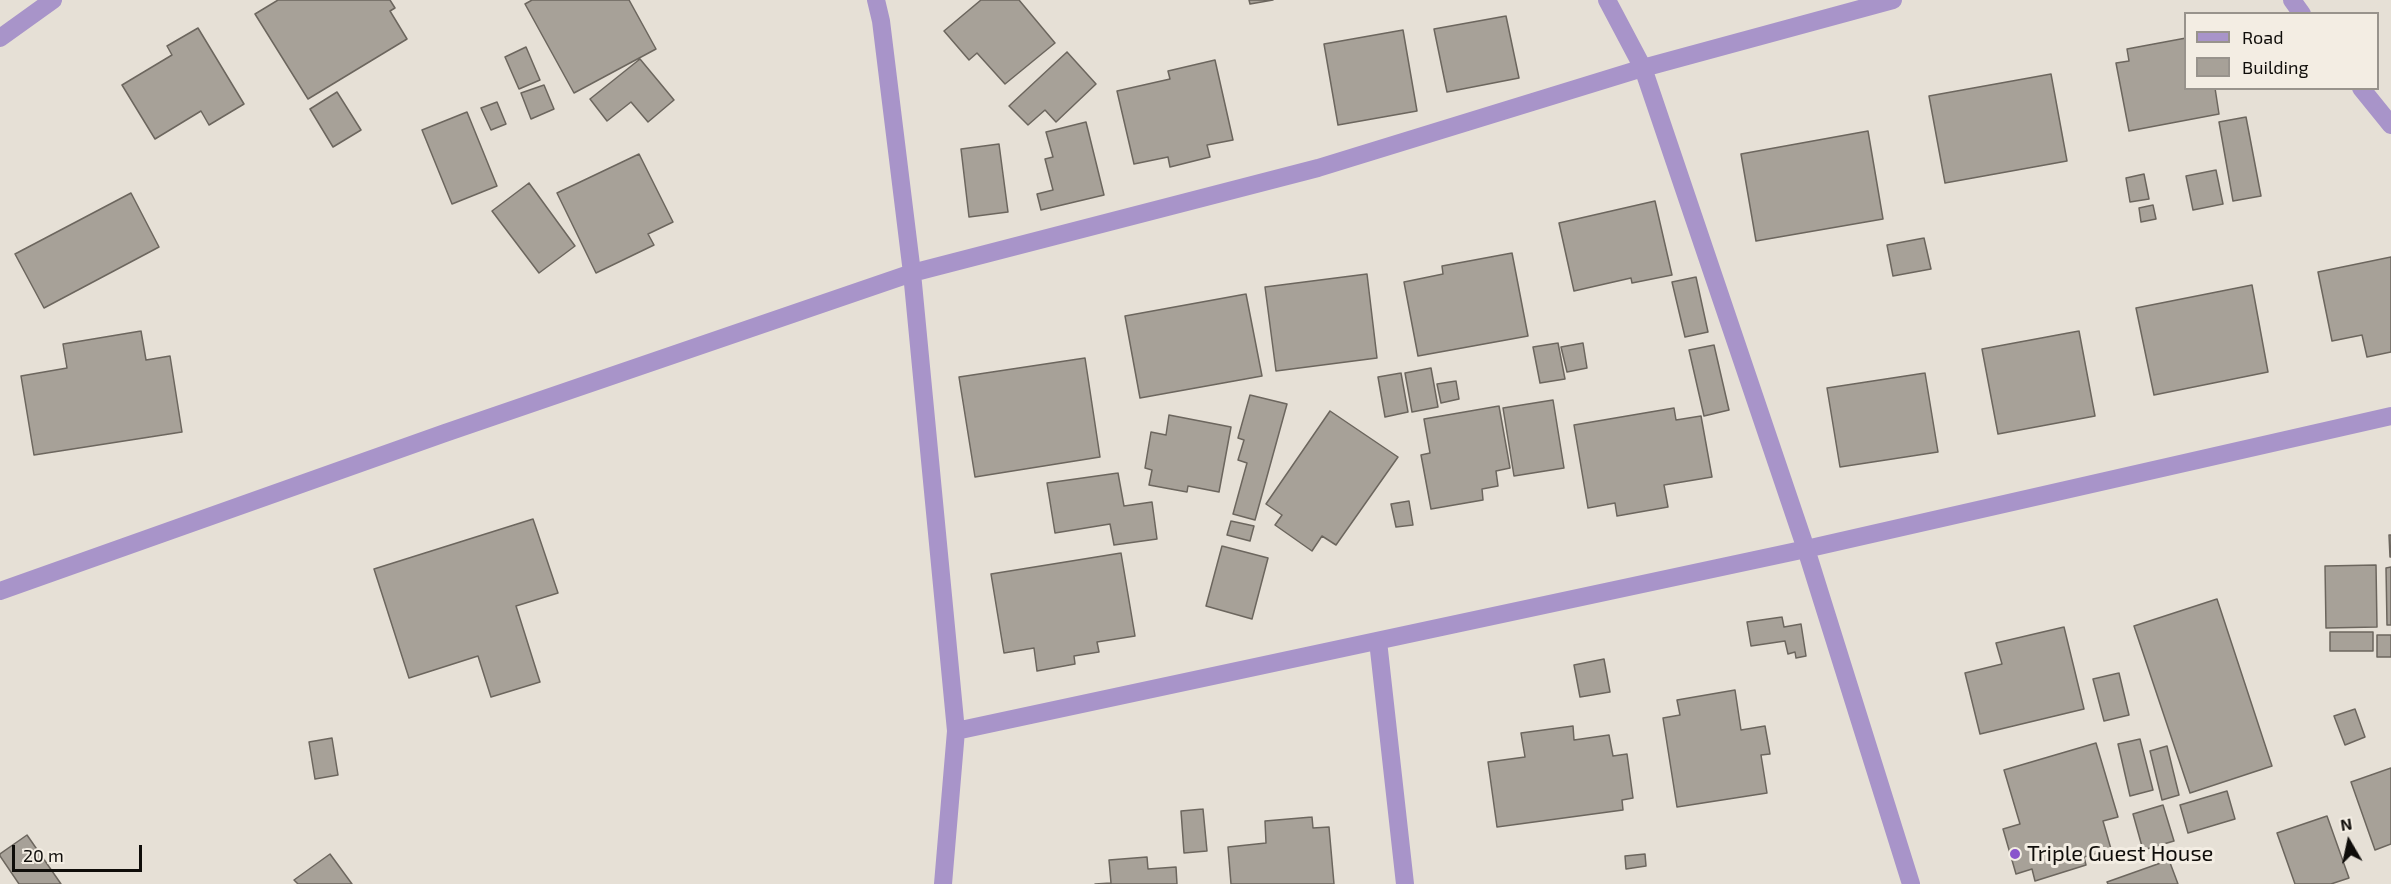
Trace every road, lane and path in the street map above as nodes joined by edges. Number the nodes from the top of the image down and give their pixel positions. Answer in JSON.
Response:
{"nodes":[{"id":1,"x":53,"y":0,"type":"edge"},
{"id":2,"x":876,"y":0,"type":"edge"},
{"id":3,"x":1607,"y":0,"type":"edge"},
{"id":4,"x":1893,"y":0,"type":"edge"},
{"id":5,"x":0,"y":38,"type":"edge"},
{"id":6,"x":1643,"y":68,"type":"junction"},
{"id":7,"x":2363,"y":90,"type":"edge"},
{"id":8,"x":2391,"y":125,"type":"edge"},
{"id":9,"x":912,"y":273,"type":"junction"},
{"id":10,"x":2391,"y":417,"type":"edge"},
{"id":11,"x":1806,"y":549,"type":"junction"},
{"id":12,"x":0,"y":591,"type":"edge"},
{"id":13,"x":1378,"y":641,"type":"junction"},
{"id":14,"x":956,"y":731,"type":"junction"},
{"id":15,"x":943,"y":884,"type":"edge"},
{"id":16,"x":1405,"y":884,"type":"edge"},
{"id":17,"x":1911,"y":884,"type":"edge"}],
"edges":[{"from":1,"to":5,"type":"street"},
{"from":2,"to":9,"type":"street"},
{"from":3,"to":6,"type":"street"},
{"from":4,"to":6,"type":"street"},
{"from":6,"to":9,"type":"street"},
{"from":6,"to":11,"type":"street"},
{"from":7,"to":8,"type":"street"},
{"from":9,"to":12,"type":"street"},
{"from":9,"to":14,"type":"street"},
{"from":10,"to":11,"type":"street"},
{"from":11,"to":13,"type":"street"},
{"from":11,"to":17,"type":"street"},
{"from":13,"to":14,"type":"street"},
{"from":13,"to":16,"type":"street"},
{"from":14,"to":15,"type":"street"}]}
